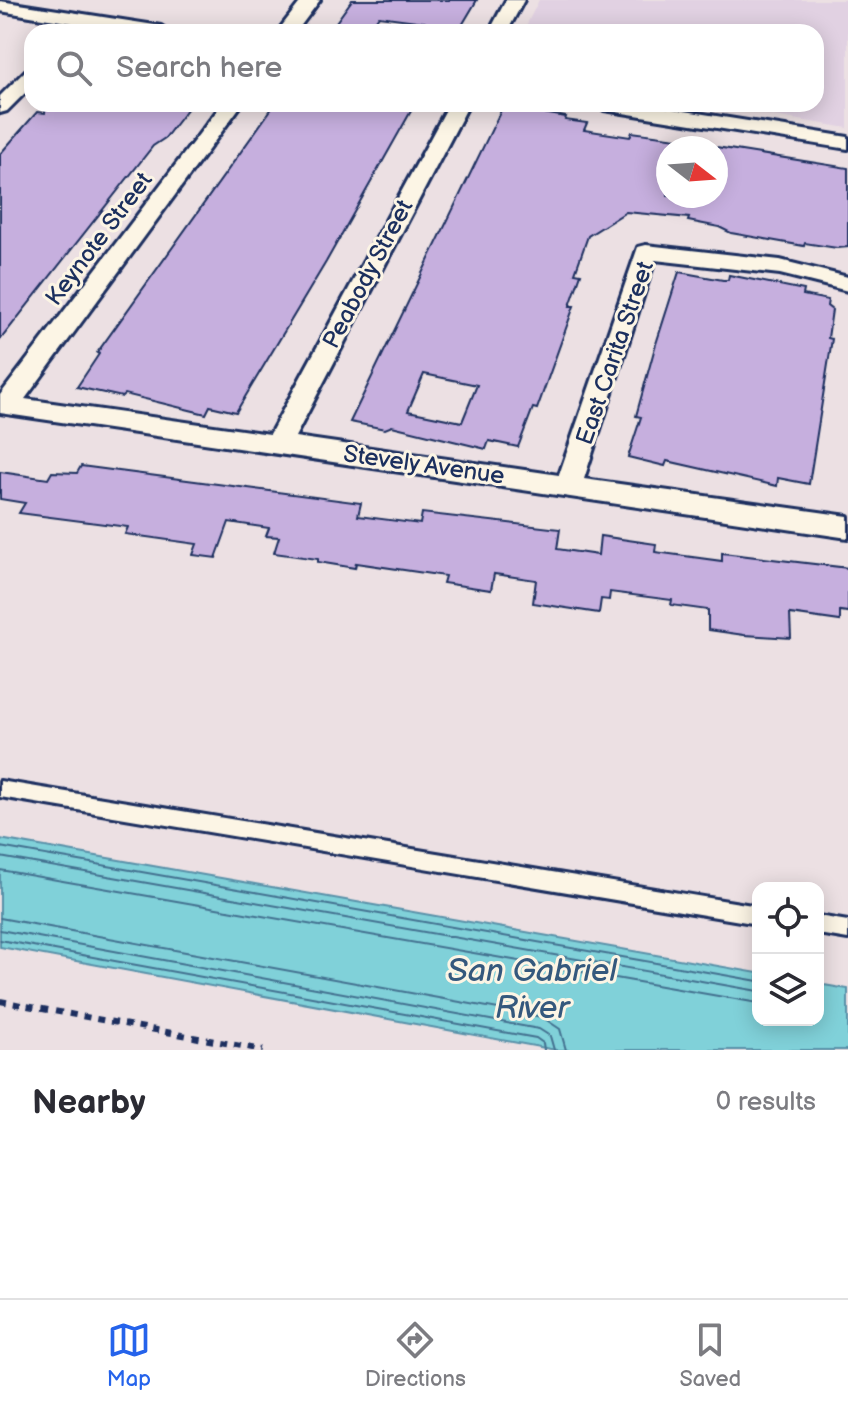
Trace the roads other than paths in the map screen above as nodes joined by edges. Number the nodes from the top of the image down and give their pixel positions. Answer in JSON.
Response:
{"nodes":[{"id":1,"x":311,"y":0,"type":"edge"},
{"id":2,"x":515,"y":0,"type":"edge"},
{"id":3,"x":0,"y":6,"type":"edge"},
{"id":4,"x":72,"y":24,"type":"edge"},
{"id":5,"x":292,"y":24,"type":"edge"},
{"id":6,"x":502,"y":24,"type":"edge"},
{"id":7,"x":24,"y":83,"type":"edge"},
{"id":8,"x":0,"y":107,"type":"edge"},
{"id":9,"x":226,"y":112,"type":"edge"},
{"id":10,"x":455,"y":112,"type":"edge"},
{"id":11,"x":654,"y":112,"type":"edge"},
{"id":12,"x":848,"y":143,"type":"edge"},
{"id":13,"x":848,"y":284,"type":"edge"},
{"id":14,"x":4,"y":404,"type":"edge"},
{"id":15,"x":278,"y":444,"type":"junction"},
{"id":16,"x":568,"y":487,"type":"junction"},
{"id":17,"x":848,"y":527,"type":"edge"},
{"id":18,"x":0,"y":789,"type":"edge"},
{"id":19,"x":752,"y":914,"type":"edge"},
{"id":20,"x":824,"y":926,"type":"edge"},
{"id":21,"x":848,"y":930,"type":"edge"}],
"edges":[{"from":1,"to":5,"type":"street"},
{"from":2,"to":6,"type":"street"},
{"from":3,"to":4,"type":"street"},
{"from":7,"to":8,"type":"street"},
{"from":9,"to":14,"type":"street","name":"Keynote Street"},
{"from":10,"to":15,"type":"street","name":"Peabody Street"},
{"from":11,"to":12,"type":"street"},
{"from":13,"to":16,"type":"street","name":"East Carita Street"},
{"from":14,"to":15,"type":"street","name":"Stevely Avenue"},
{"from":15,"to":16,"type":"street","name":"Stevely Avenue"},
{"from":16,"to":17,"type":"street","name":"Stevely Avenue"},
{"from":18,"to":19,"type":"lane"},
{"from":20,"to":21,"type":"lane"}]}
